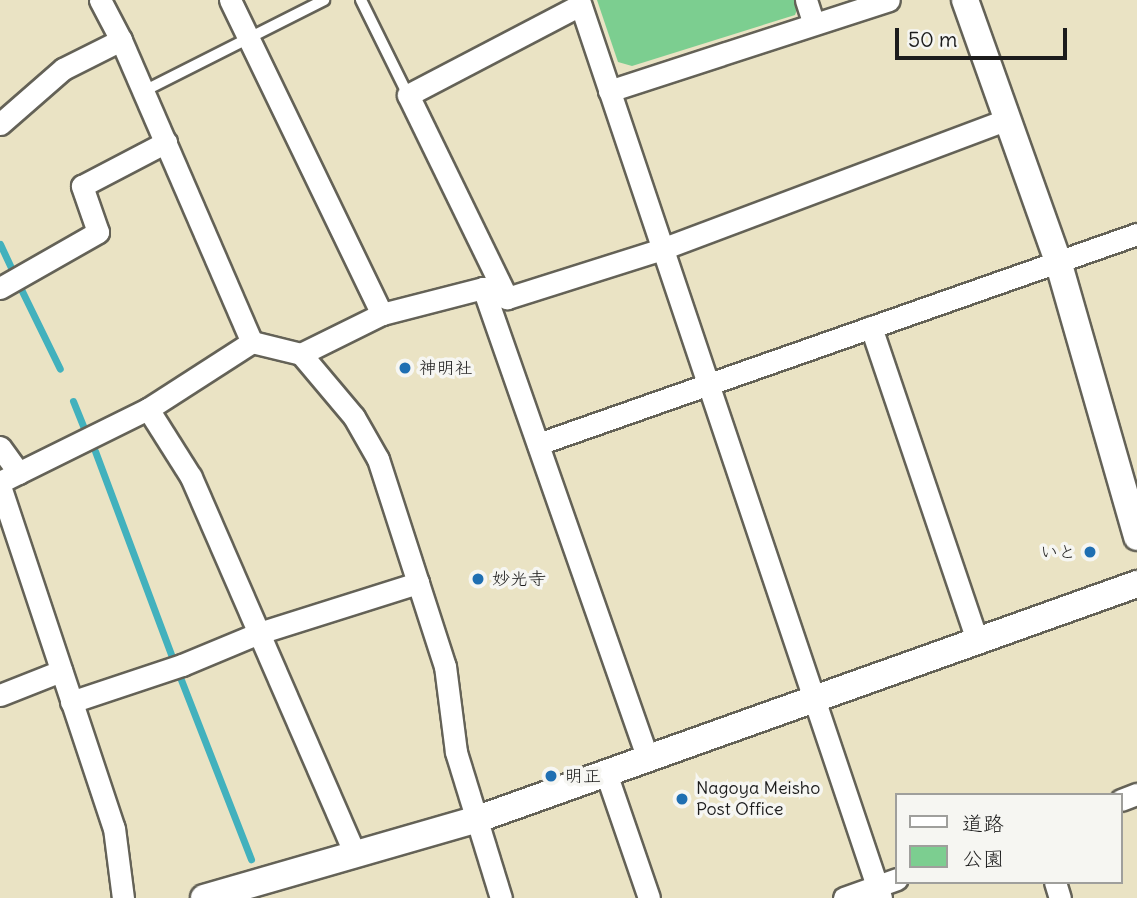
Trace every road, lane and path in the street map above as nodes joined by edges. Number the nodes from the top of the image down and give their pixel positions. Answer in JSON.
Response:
{"nodes":[{"id":1,"x":100,"y":0,"type":"edge"},
{"id":2,"x":230,"y":0,"type":"edge"},
{"id":3,"x":324,"y":0,"type":"edge"},
{"id":4,"x":361,"y":0,"type":"edge"},
{"id":5,"x":806,"y":0,"type":"edge"},
{"id":6,"x":889,"y":0,"type":"edge"},
{"id":7,"x":965,"y":0,"type":"edge"},
{"id":8,"x":579,"y":2,"type":"edge"},
{"id":9,"x":814,"y":24,"type":"junction"},
{"id":10,"x":121,"y":40,"type":"junction"},
{"id":11,"x":249,"y":40,"type":"junction"},
{"id":12,"x":144,"y":91,"type":"junction"},
{"id":13,"x":609,"y":91,"type":"junction"},
{"id":14,"x":408,"y":95,"type":"junction"},
{"id":15,"x":1007,"y":119,"type":"junction"},
{"id":16,"x":0,"y":124,"type":"edge"},
{"id":17,"x":166,"y":142,"type":"junction"},
{"id":18,"x":1137,"y":234,"type":"edge"},
{"id":19,"x":662,"y":249,"type":"junction"},
{"id":20,"x":1058,"y":261,"type":"junction"},
{"id":21,"x":3,"y":277,"type":"edge"},
{"id":22,"x":483,"y":288,"type":"junction"},
{"id":23,"x":507,"y":298,"type":"junction"},
{"id":24,"x":382,"y":314,"type":"junction"},
{"id":25,"x":872,"y":327,"type":"junction"},
{"id":26,"x":253,"y":342,"type":"junction"},
{"id":27,"x":301,"y":354,"type":"junction"},
{"id":28,"x":708,"y":385,"type":"junction"},
{"id":29,"x":148,"y":409,"type":"junction"},
{"id":30,"x":538,"y":444,"type":"junction"},
{"id":31,"x":0,"y":447,"type":"edge"},
{"id":32,"x":6,"y":480,"type":"edge"},
{"id":33,"x":1137,"y":537,"type":"edge"},
{"id":34,"x":418,"y":583,"type":"junction"},
{"id":35,"x":1137,"y":584,"type":"edge"},
{"id":36,"x":259,"y":633,"type":"junction"},
{"id":37,"x":977,"y":641,"type":"junction"},
{"id":38,"x":61,"y":671,"type":"junction"},
{"id":39,"x":0,"y":695,"type":"edge"},
{"id":40,"x":813,"y":698,"type":"junction"},
{"id":41,"x":71,"y":702,"type":"junction"},
{"id":42,"x":648,"y":758,"type":"junction"},
{"id":43,"x":607,"y":773,"type":"junction"},
{"id":44,"x":475,"y":820,"type":"junction"},
{"id":45,"x":355,"y":854,"type":"junction"},
{"id":46,"x":885,"y":888,"type":"edge"},
{"id":47,"x":123,"y":898,"type":"edge"},
{"id":48,"x":204,"y":898,"type":"edge"},
{"id":49,"x":501,"y":898,"type":"edge"},
{"id":50,"x":649,"y":898,"type":"edge"},
{"id":51,"x":844,"y":898,"type":"edge"}],
"edges":[{"from":1,"to":10,"type":"street"},
{"from":2,"to":11,"type":"street"},
{"from":3,"to":11,"type":"lane"},
{"from":4,"to":14,"type":"lane"},
{"from":5,"to":9,"type":"street"},
{"from":6,"to":9,"type":"street"},
{"from":7,"to":15,"type":"street"},
{"from":8,"to":13,"type":"street"},
{"from":8,"to":14,"type":"street"},
{"from":9,"to":13,"type":"street"},
{"from":10,"to":12,"type":"street"},
{"from":10,"to":16,"type":"street"},
{"from":11,"to":12,"type":"lane"},
{"from":11,"to":24,"type":"street"},
{"from":12,"to":17,"type":"street"},
{"from":13,"to":19,"type":"street"},
{"from":14,"to":23,"type":"street"},
{"from":15,"to":19,"type":"street"},
{"from":15,"to":20,"type":"street"},
{"from":17,"to":21,"type":"street"},
{"from":17,"to":26,"type":"street"},
{"from":18,"to":20,"type":"street"},
{"from":19,"to":23,"type":"street"},
{"from":19,"to":28,"type":"street"},
{"from":20,"to":25,"type":"street"},
{"from":20,"to":33,"type":"street"},
{"from":22,"to":23,"type":"street"},
{"from":22,"to":24,"type":"street"},
{"from":22,"to":30,"type":"street"},
{"from":24,"to":27,"type":"street"},
{"from":25,"to":28,"type":"street"},
{"from":25,"to":37,"type":"street"},
{"from":26,"to":27,"type":"street"},
{"from":26,"to":29,"type":"street"},
{"from":27,"to":34,"type":"street"},
{"from":28,"to":30,"type":"street"},
{"from":28,"to":40,"type":"street"},
{"from":29,"to":32,"type":"street"},
{"from":29,"to":36,"type":"street"},
{"from":30,"to":42,"type":"street"},
{"from":31,"to":32,"type":"street"},
{"from":32,"to":38,"type":"street"},
{"from":34,"to":36,"type":"street"},
{"from":34,"to":44,"type":"street"},
{"from":35,"to":37,"type":"street"},
{"from":36,"to":41,"type":"street"},
{"from":36,"to":45,"type":"street"},
{"from":37,"to":40,"type":"street"},
{"from":38,"to":39,"type":"street"},
{"from":38,"to":41,"type":"street"},
{"from":40,"to":42,"type":"street"},
{"from":40,"to":46,"type":"street"},
{"from":41,"to":47,"type":"street"},
{"from":42,"to":43,"type":"street"},
{"from":43,"to":44,"type":"street"},
{"from":43,"to":50,"type":"street"},
{"from":44,"to":45,"type":"street"},
{"from":44,"to":49,"type":"street"},
{"from":45,"to":48,"type":"street"},
{"from":46,"to":51,"type":"street"}]}
